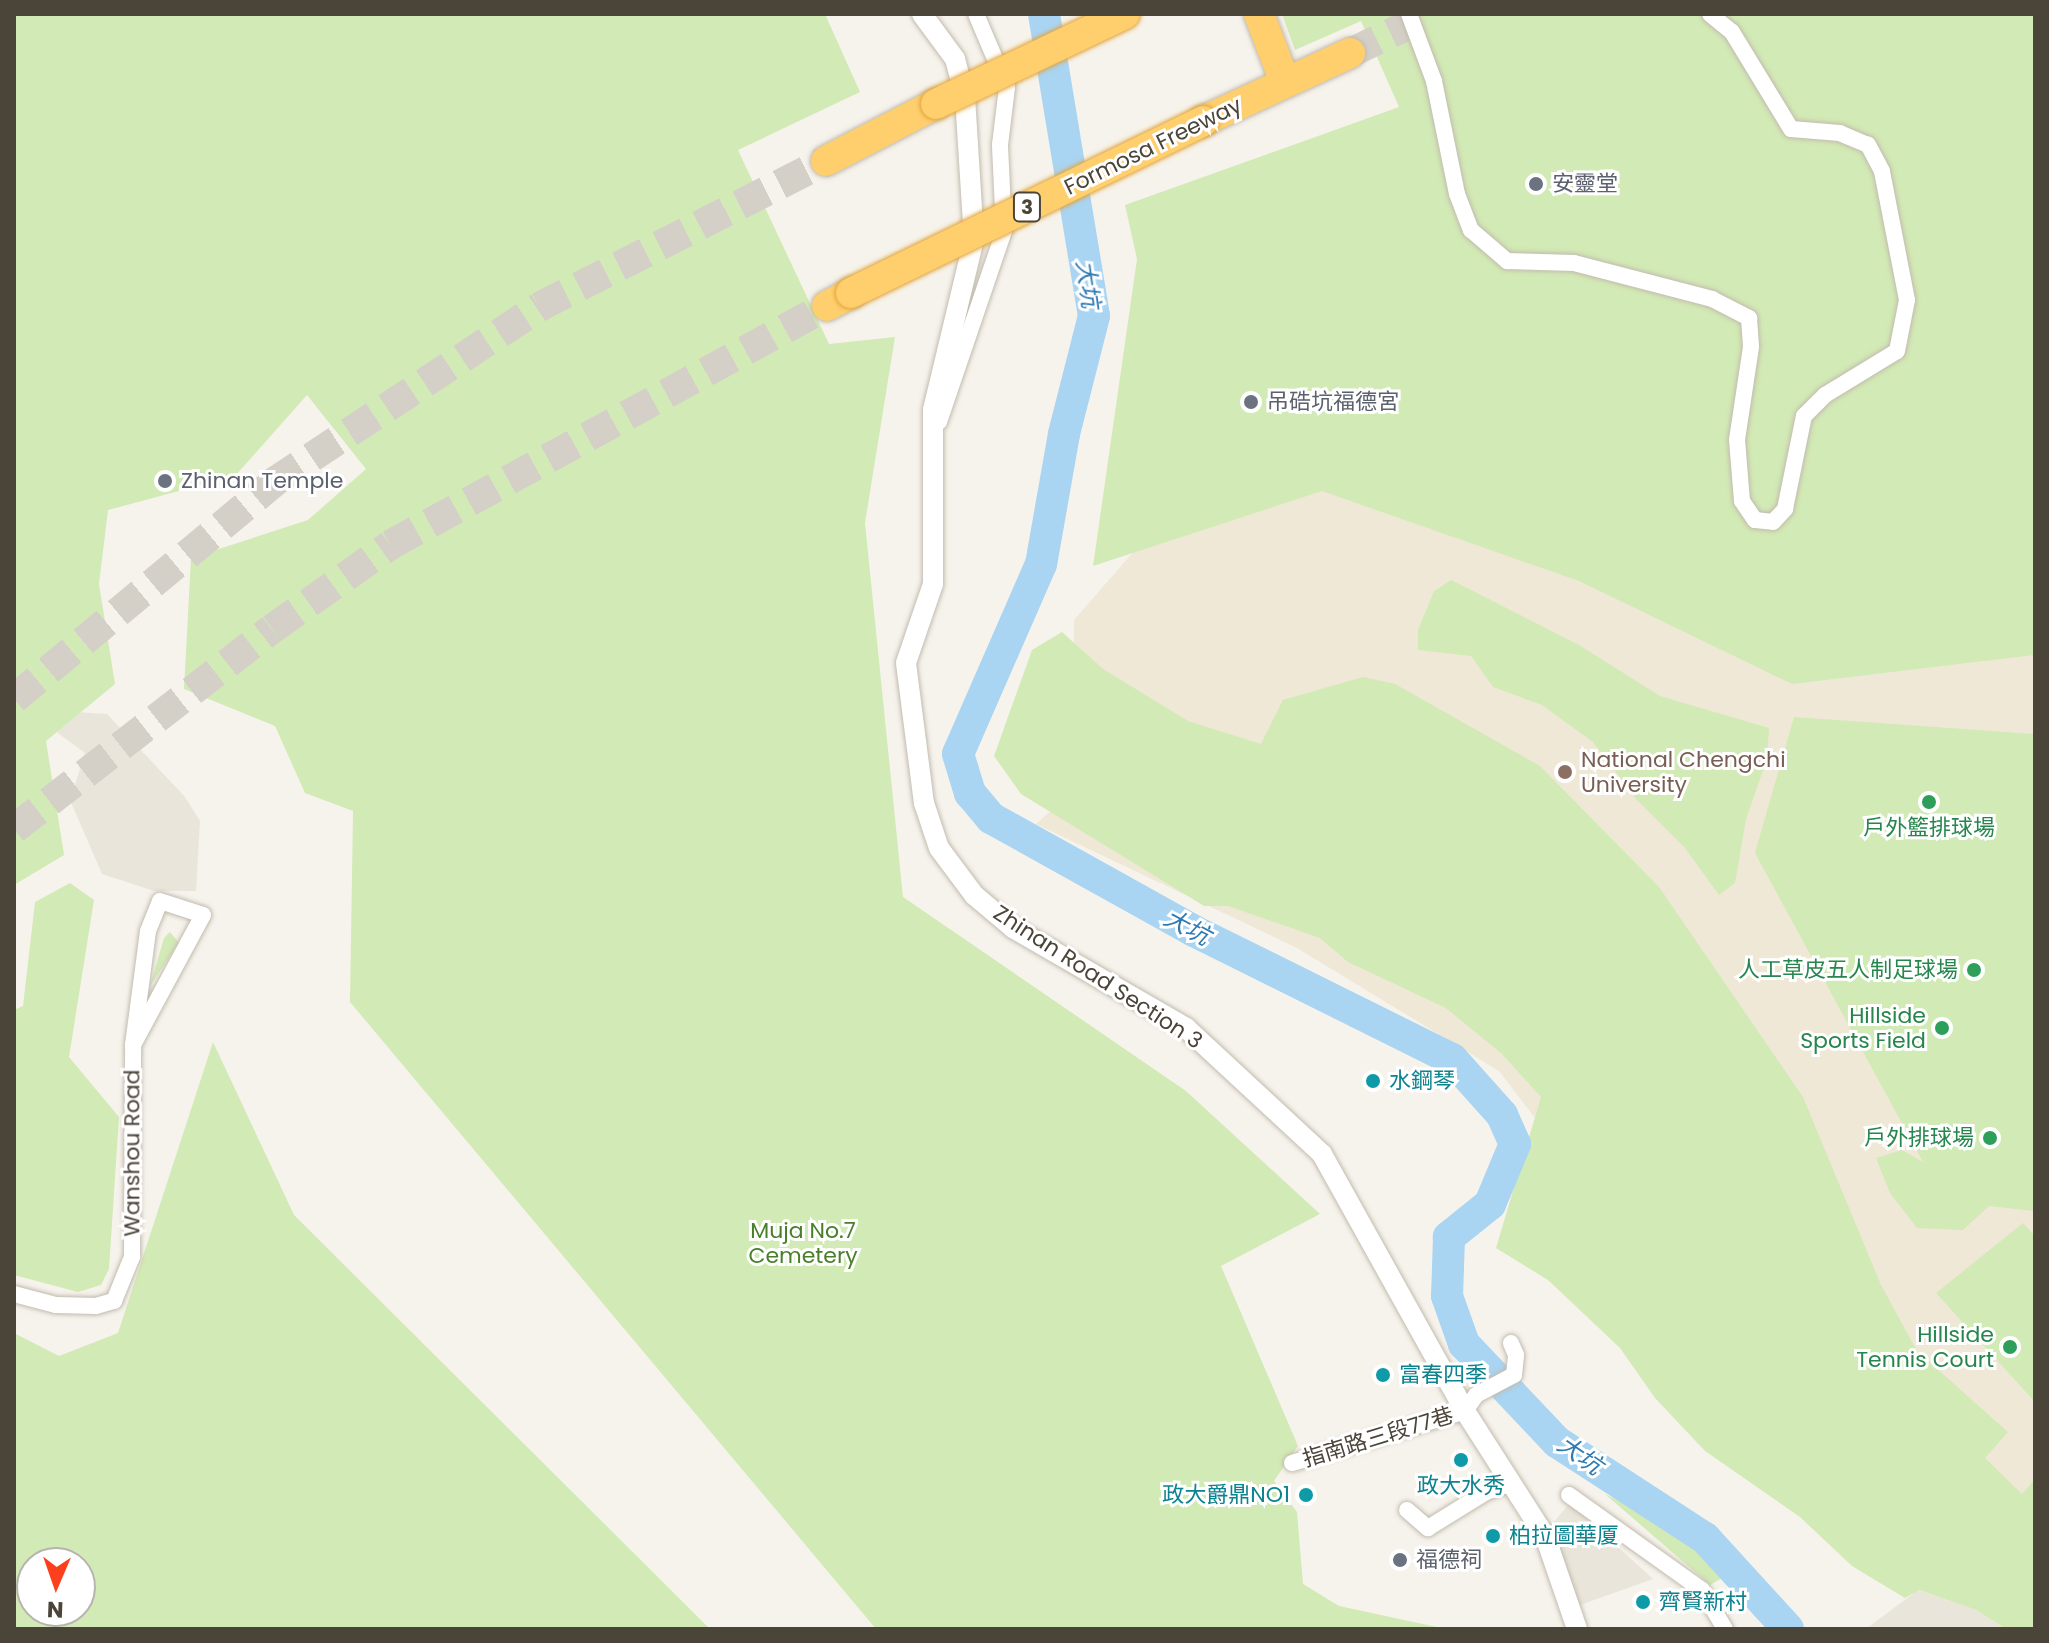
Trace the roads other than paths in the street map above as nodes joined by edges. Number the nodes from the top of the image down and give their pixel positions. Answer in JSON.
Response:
{"nodes":[{"id":1,"x":922,"y":14,"type":"edge"},
{"id":2,"x":976,"y":14,"type":"edge"},
{"id":3,"x":1125,"y":14,"type":"edge"},
{"id":4,"x":1259,"y":14,"type":"edge"},
{"id":5,"x":1409,"y":14,"type":"edge"},
{"id":6,"x":1710,"y":14,"type":"edge"},
{"id":7,"x":1350,"y":53,"type":"tunnel mouth"},
{"id":8,"x":1285,"y":82,"type":"junction"},
{"id":9,"x":826,"y":161,"type":"tunnel mouth"},
{"id":10,"x":839,"y":299,"type":"tunnel mouth"},
{"id":11,"x":931,"y":445,"type":"junction"},
{"id":12,"x":133,"y":1045,"type":"junction"},
{"id":13,"x":14,"y":1294,"type":"edge"},
{"id":14,"x":1511,"y":1343,"type":"dead end"},
{"id":15,"x":1471,"y":1403,"type":"junction"},
{"id":16,"x":1292,"y":1463,"type":"dead end"},
{"id":17,"x":1512,"y":1483,"type":"junction"},
{"id":18,"x":1569,"y":1495,"type":"dead end"},
{"id":19,"x":1407,"y":1510,"type":"dead end"},
{"id":20,"x":1577,"y":1629,"type":"edge"},
{"id":21,"x":1725,"y":1629,"type":"edge"}],
"edges":[{"from":1,"to":11,"type":"street","name":"Zhinan Road Section 3"},
{"from":2,"to":11,"type":"street"},
{"from":3,"to":9,"type":"highway","bridge":true},
{"from":4,"to":8,"type":"highway"},
{"from":5,"to":6,"type":"street"},
{"from":7,"to":8,"type":"highway","name":"Formosa Freeway","number":"3"},
{"from":8,"to":10,"type":"highway","name":"Formosa Freeway","number":"3","bridge":true},
{"from":11,"to":15,"type":"street","name":"Zhinan Road Section 3"},
{"from":12,"to":12,"type":"street","name":"Wanshou Road"},
{"from":12,"to":13,"type":"street","name":"Wanshou Road"},
{"from":14,"to":15,"type":"street","name":"指南路三段77巷"},
{"from":15,"to":16,"type":"street","name":"指南路三段77巷"},
{"from":15,"to":17,"type":"street","name":"Zhinan Road Section 3"},
{"from":17,"to":19,"type":"street"},
{"from":17,"to":20,"type":"street","name":"Zhinan Road Section 3"},
{"from":18,"to":21,"type":"street"}]}
